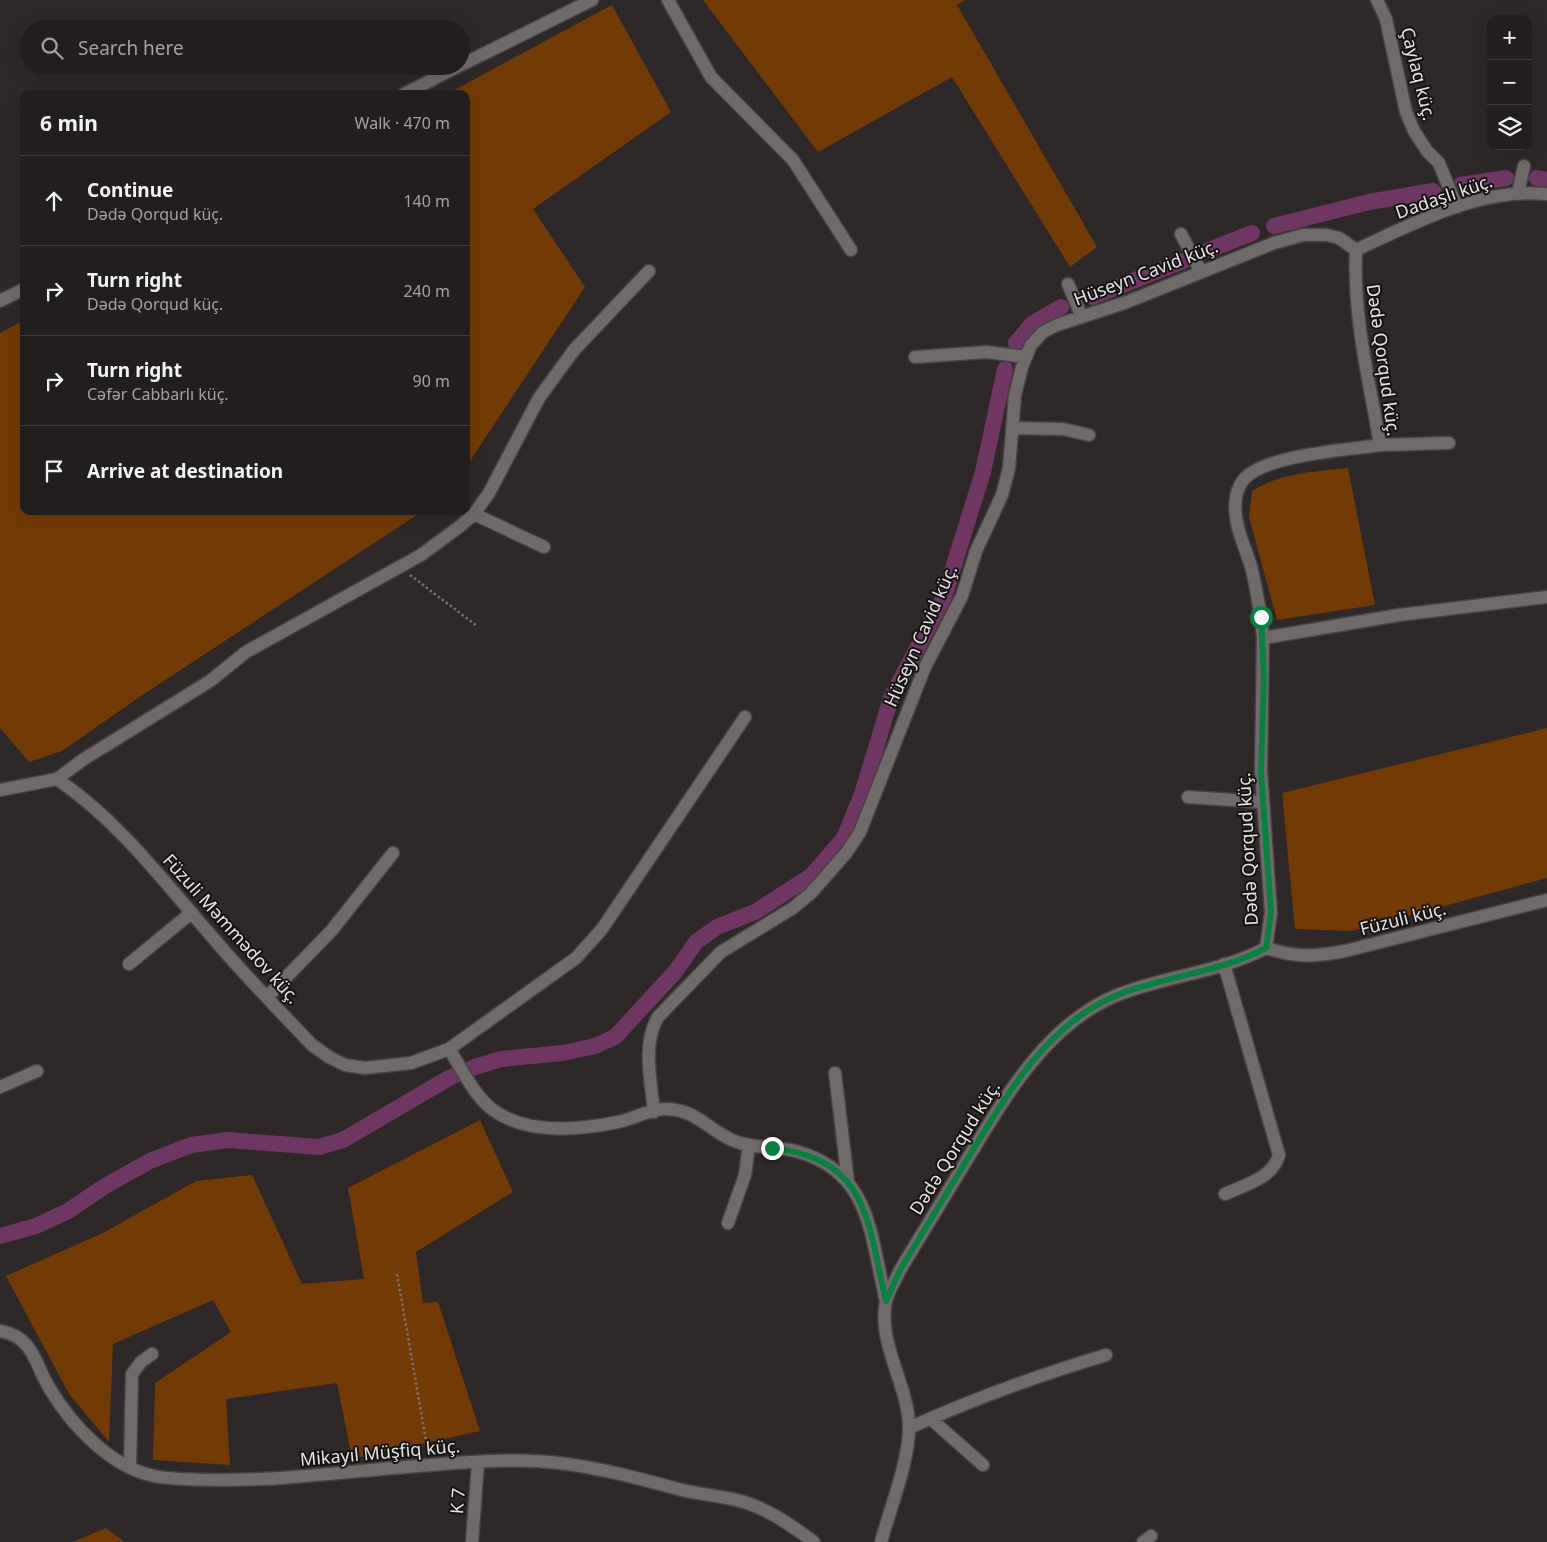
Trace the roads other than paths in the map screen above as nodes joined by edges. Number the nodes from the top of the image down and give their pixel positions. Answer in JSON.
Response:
{"nodes":[{"id":1,"x":592,"y":0,"type":"edge"},
{"id":2,"x":668,"y":0,"type":"edge"},
{"id":3,"x":1377,"y":0,"type":"edge"},
{"id":4,"x":470,"y":61,"type":"edge"},
{"id":5,"x":442,"y":75,"type":"edge"},
{"id":6,"x":412,"y":90,"type":"edge"},
{"id":7,"x":1524,"y":166,"type":"dead end"},
{"id":8,"x":1518,"y":193,"type":"junction"},
{"id":9,"x":1547,"y":194,"type":"edge"},
{"id":10,"x":1457,"y":208,"type":"junction"},
{"id":11,"x":1182,"y":234,"type":"dead end"},
{"id":12,"x":851,"y":250,"type":"dead end"},
{"id":13,"x":1356,"y":250,"type":"junction"},
{"id":14,"x":649,"y":271,"type":"dead end"},
{"id":15,"x":1201,"y":272,"type":"junction"},
{"id":16,"x":1068,"y":284,"type":"dead end"},
{"id":17,"x":20,"y":291,"type":"edge"},
{"id":18,"x":0,"y":301,"type":"edge"},
{"id":19,"x":1082,"y":317,"type":"junction"},
{"id":20,"x":915,"y":357,"type":"dead end"},
{"id":21,"x":1026,"y":357,"type":"junction"},
{"id":22,"x":1012,"y":428,"type":"junction"},
{"id":23,"x":1089,"y":435,"type":"dead end"},
{"id":24,"x":1449,"y":444,"type":"dead end"},
{"id":25,"x":1380,"y":445,"type":"junction"},
{"id":26,"x":474,"y":514,"type":"junction"},
{"id":27,"x":544,"y":546,"type":"dead end"},
{"id":28,"x":1547,"y":597,"type":"edge"},
{"id":29,"x":1263,"y":638,"type":"junction"},
{"id":30,"x":745,"y":717,"type":"dead end"},
{"id":31,"x":57,"y":779,"type":"junction"},
{"id":32,"x":0,"y":790,"type":"edge"},
{"id":33,"x":1188,"y":797,"type":"dead end"},
{"id":34,"x":1262,"y":802,"type":"junction"},
{"id":35,"x":393,"y":853,"type":"dead end"},
{"id":36,"x":1547,"y":900,"type":"edge"},
{"id":37,"x":191,"y":913,"type":"junction"},
{"id":38,"x":1266,"y":948,"type":"junction"},
{"id":39,"x":129,"y":964,"type":"dead end"},
{"id":40,"x":1224,"y":964,"type":"junction"},
{"id":41,"x":267,"y":997,"type":"junction"},
{"id":42,"x":449,"y":1049,"type":"junction"},
{"id":43,"x":37,"y":1070,"type":"dead end"},
{"id":44,"x":835,"y":1073,"type":"dead end"},
{"id":45,"x":0,"y":1087,"type":"edge"},
{"id":46,"x":654,"y":1112,"type":"junction"},
{"id":47,"x":749,"y":1145,"type":"junction"},
{"id":48,"x":848,"y":1182,"type":"junction"},
{"id":49,"x":1225,"y":1194,"type":"dead end"},
{"id":50,"x":728,"y":1223,"type":"dead end"},
{"id":51,"x":886,"y":1301,"type":"junction"},
{"id":52,"x":0,"y":1331,"type":"edge"},
{"id":53,"x":152,"y":1354,"type":"dead end"},
{"id":54,"x":1106,"y":1355,"type":"dead end"},
{"id":55,"x":930,"y":1418,"type":"junction"},
{"id":56,"x":909,"y":1428,"type":"junction"},
{"id":57,"x":478,"y":1463,"type":"junction"},
{"id":58,"x":984,"y":1465,"type":"dead end"},
{"id":59,"x":130,"y":1468,"type":"junction"},
{"id":60,"x":472,"y":1542,"type":"edge"},
{"id":61,"x":814,"y":1542,"type":"edge"},
{"id":62,"x":881,"y":1542,"type":"edge"}],
"edges":[{"from":1,"to":4,"type":"street"},
{"from":2,"to":12,"type":"street"},
{"from":3,"to":10,"type":"street","name":"Çaylaq küç."},
{"from":5,"to":6,"type":"street"},
{"from":7,"to":8,"type":"street"},
{"from":8,"to":9,"type":"street","name":"Dadaşlı küç."},
{"from":8,"to":10,"type":"street","name":"Dadaşlı küç."},
{"from":10,"to":13,"type":"street","name":"Dadaşlı küç."},
{"from":11,"to":15,"type":"street"},
{"from":13,"to":15,"type":"street","name":"Hüseyn Cavid küç."},
{"from":13,"to":25,"type":"street","name":"Dədə Qorqud küç."},
{"from":14,"to":26,"type":"street"},
{"from":15,"to":19,"type":"street","name":"Hüseyn Cavid küç."},
{"from":16,"to":19,"type":"street"},
{"from":17,"to":18,"type":"street"},
{"from":19,"to":21,"type":"street","name":"Hüseyn Cavid küç."},
{"from":20,"to":21,"type":"street"},
{"from":21,"to":22,"type":"street","name":"Hüseyn Cavid küç."},
{"from":22,"to":23,"type":"street"},
{"from":22,"to":46,"type":"street","name":"Hüseyn Cavid küç."},
{"from":24,"to":25,"type":"street"},
{"from":25,"to":29,"type":"street","name":"Dədə Qorqud küç."},
{"from":26,"to":27,"type":"street"},
{"from":26,"to":31,"type":"street"},
{"from":28,"to":29,"type":"street"},
{"from":29,"to":34,"type":"street","name":"Dədə Qorqud küç."},
{"from":30,"to":42,"type":"street","name":"Füzuli Məmmədov küç."},
{"from":31,"to":32,"type":"street"},
{"from":31,"to":37,"type":"street","name":"Füzuli Məmmədov küç."},
{"from":33,"to":34,"type":"street"},
{"from":34,"to":38,"type":"street","name":"Dədə Qorqud küç."},
{"from":35,"to":41,"type":"street"},
{"from":36,"to":38,"type":"street","name":"Füzuli küç."},
{"from":37,"to":39,"type":"street"},
{"from":37,"to":41,"type":"street","name":"Füzuli Məmmədov küç."},
{"from":38,"to":40,"type":"street","name":"Dədə Qorqud küç."},
{"from":40,"to":49,"type":"street"},
{"from":40,"to":51,"type":"street","name":"Dədə Qorqud küç."},
{"from":41,"to":42,"type":"street","name":"Füzuli Məmmədov küç."},
{"from":42,"to":46,"type":"street"},
{"from":43,"to":45,"type":"street"},
{"from":44,"to":48,"type":"street"},
{"from":46,"to":47,"type":"street"},
{"from":47,"to":48,"type":"street"},
{"from":47,"to":50,"type":"street"},
{"from":48,"to":51,"type":"street"},
{"from":51,"to":56,"type":"street","name":"Dədə Qorqud küç."},
{"from":52,"to":59,"type":"street","name":"Mikayıl Müşfiq küç."},
{"from":53,"to":59,"type":"street"},
{"from":54,"to":55,"type":"street"},
{"from":55,"to":56,"type":"street"},
{"from":55,"to":58,"type":"street"},
{"from":56,"to":62,"type":"street","name":"Dədə Qorqud küç."},
{"from":57,"to":59,"type":"street","name":"Mikayıl Müşfiq küç."},
{"from":57,"to":60,"type":"street","name":"K 7"},
{"from":57,"to":61,"type":"street","name":"Mikayıl Müşfiq küç."}]}
